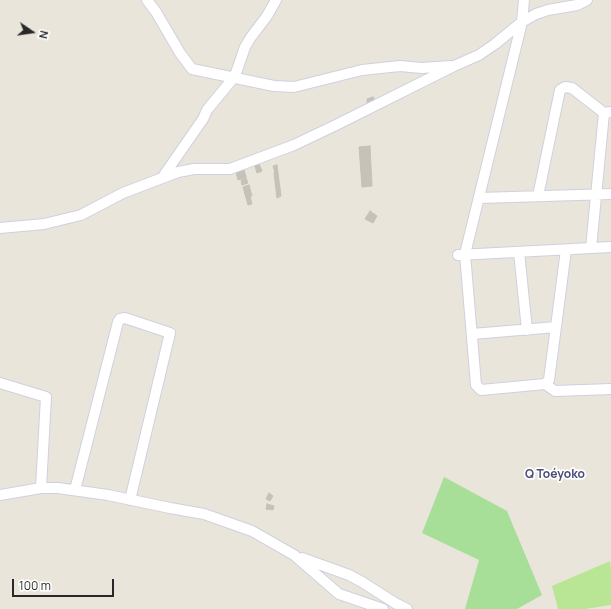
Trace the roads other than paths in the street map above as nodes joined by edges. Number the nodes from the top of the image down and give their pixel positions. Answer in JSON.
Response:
{"nodes":[{"id":1,"x":147,"y":0,"type":"edge"},
{"id":2,"x":276,"y":0,"type":"edge"},
{"id":3,"x":524,"y":0,"type":"edge"},
{"id":4,"x":585,"y":1,"type":"edge"},
{"id":5,"x":522,"y":22,"type":"junction"},
{"id":6,"x":454,"y":66,"type":"junction"},
{"id":7,"x":234,"y":77,"type":"junction"},
{"id":8,"x":608,"y":112,"type":"edge"},
{"id":9,"x":162,"y":178,"type":"junction"},
{"id":10,"x":611,"y":194,"type":"edge"},
{"id":11,"x":596,"y":195,"type":"junction"},
{"id":12,"x":538,"y":196,"type":"junction"},
{"id":13,"x":479,"y":198,"type":"junction"},
{"id":14,"x":0,"y":228,"type":"edge"},
{"id":15,"x":591,"y":248,"type":"junction"},
{"id":16,"x":611,"y":248,"type":"edge"},
{"id":17,"x":566,"y":250,"type":"junction"},
{"id":18,"x":519,"y":252,"type":"junction"},
{"id":19,"x":461,"y":254,"type":"junction"},
{"id":20,"x":556,"y":327,"type":"junction"},
{"id":21,"x":527,"y":330,"type":"junction"},
{"id":22,"x":472,"y":334,"type":"junction"},
{"id":23,"x":0,"y":383,"type":"edge"},
{"id":24,"x":545,"y":384,"type":"junction"},
{"id":25,"x":611,"y":389,"type":"edge"},
{"id":26,"x":41,"y":488,"type":"junction"},
{"id":27,"x":75,"y":490,"type":"junction"},
{"id":28,"x":0,"y":496,"type":"edge"},
{"id":29,"x":130,"y":500,"type":"junction"},
{"id":30,"x":294,"y":555,"type":"junction"},
{"id":31,"x":383,"y":609,"type":"edge"},
{"id":32,"x":406,"y":609,"type":"edge"}],
"edges":[{"from":1,"to":7,"type":"street"},
{"from":2,"to":7,"type":"street"},
{"from":3,"to":5,"type":"street"},
{"from":4,"to":5,"type":"street"},
{"from":5,"to":6,"type":"street"},
{"from":5,"to":13,"type":"street"},
{"from":6,"to":7,"type":"street"},
{"from":6,"to":9,"type":"street"},
{"from":7,"to":9,"type":"street"},
{"from":8,"to":11,"type":"street"},
{"from":8,"to":12,"type":"street"},
{"from":9,"to":14,"type":"street"},
{"from":10,"to":11,"type":"street"},
{"from":11,"to":12,"type":"street"},
{"from":11,"to":15,"type":"street"},
{"from":12,"to":13,"type":"street"},
{"from":13,"to":19,"type":"street"},
{"from":15,"to":16,"type":"street"},
{"from":15,"to":17,"type":"street"},
{"from":17,"to":18,"type":"street"},
{"from":17,"to":20,"type":"street"},
{"from":18,"to":19,"type":"street"},
{"from":18,"to":21,"type":"street"},
{"from":19,"to":22,"type":"street"},
{"from":20,"to":21,"type":"street"},
{"from":20,"to":24,"type":"street"},
{"from":21,"to":22,"type":"street"},
{"from":22,"to":24,"type":"street"},
{"from":23,"to":26,"type":"street"},
{"from":24,"to":25,"type":"street"},
{"from":26,"to":27,"type":"street"},
{"from":26,"to":28,"type":"street"},
{"from":27,"to":29,"type":"street"},
{"from":27,"to":29,"type":"street"},
{"from":29,"to":30,"type":"street"},
{"from":30,"to":31,"type":"street"},
{"from":30,"to":32,"type":"street"}]}
